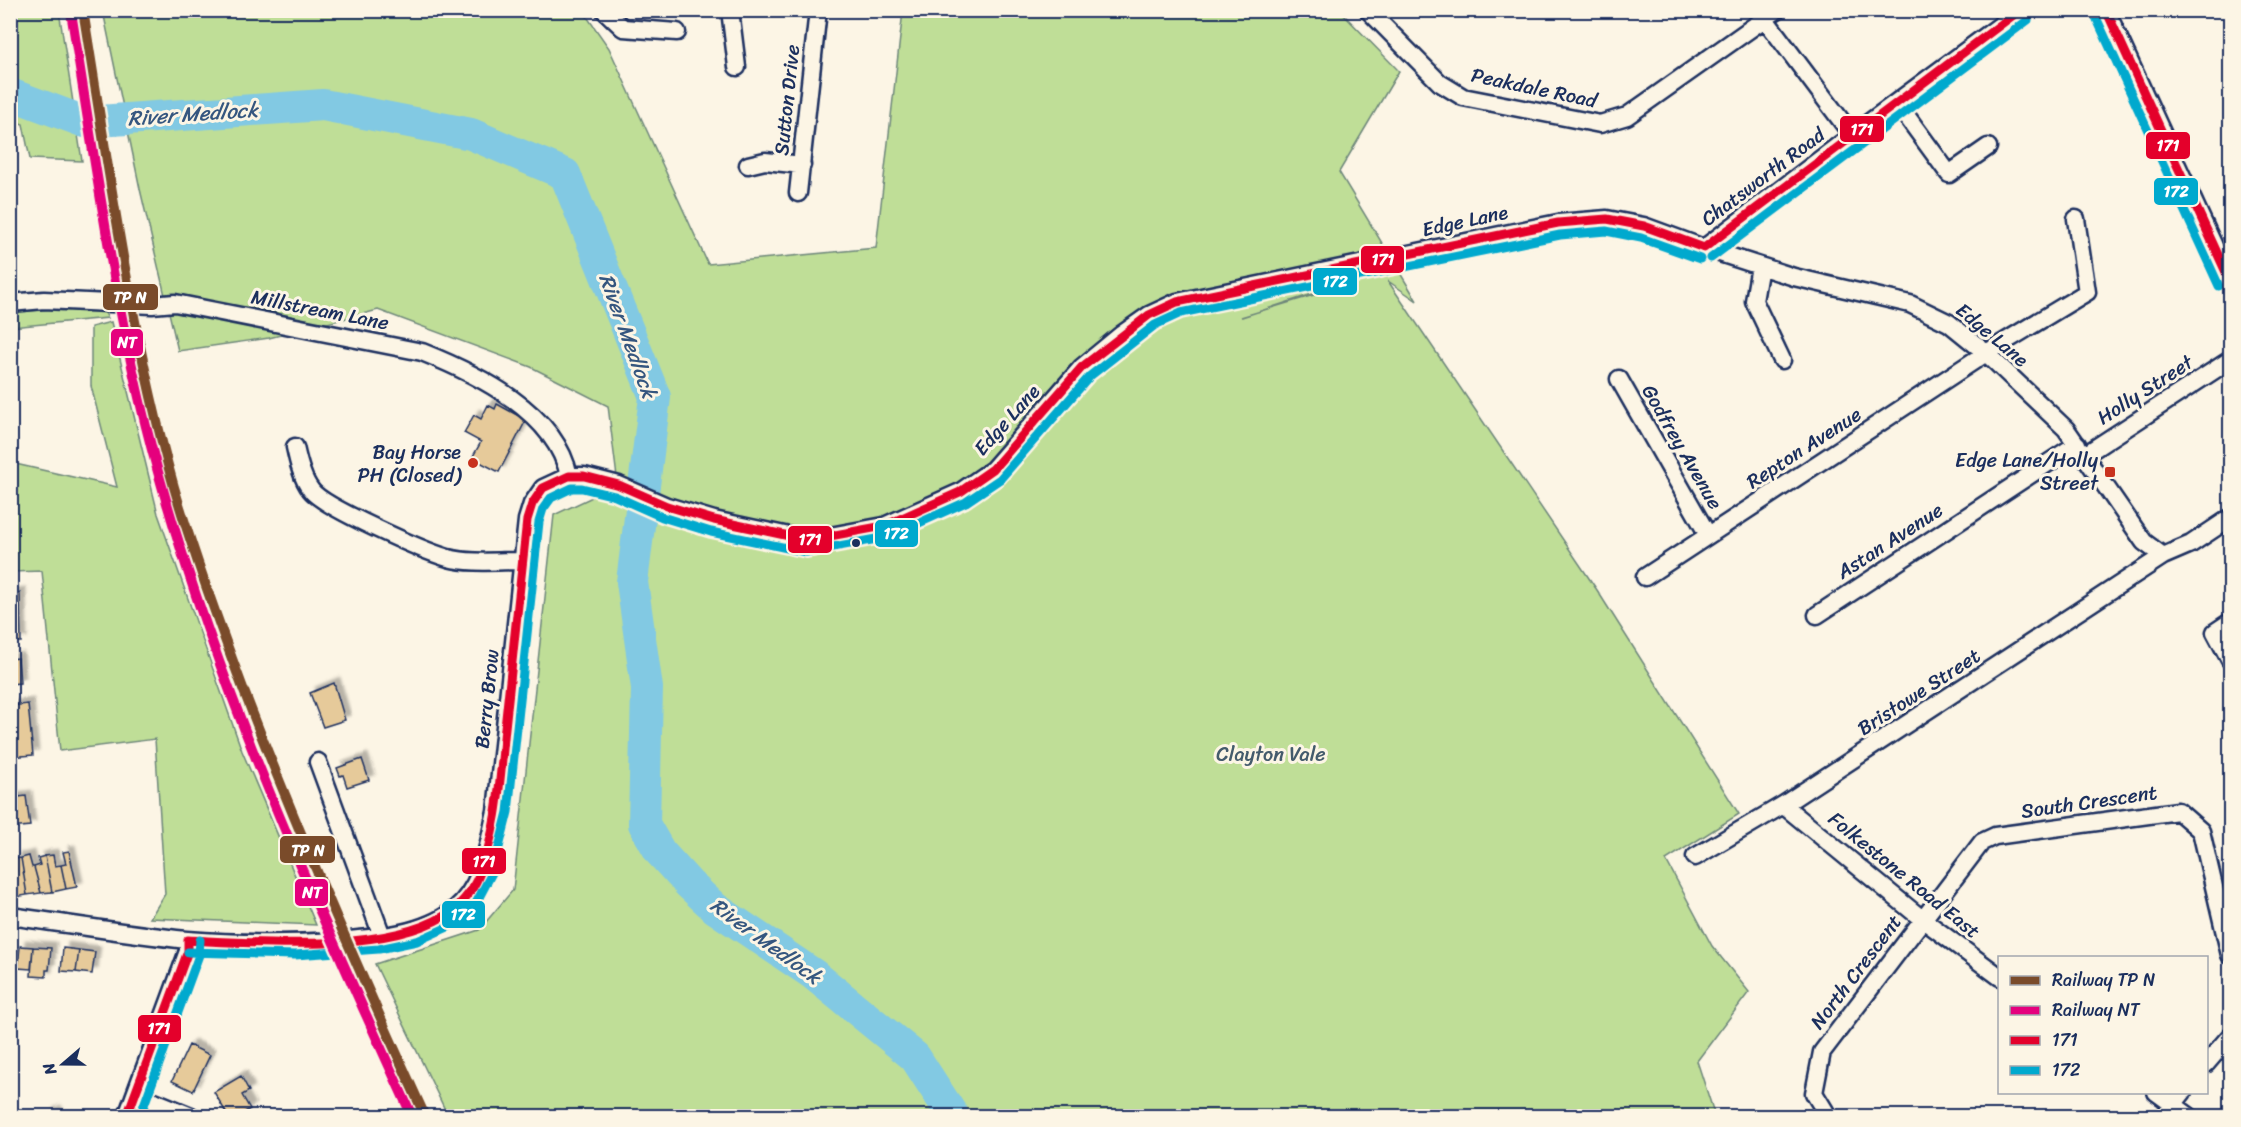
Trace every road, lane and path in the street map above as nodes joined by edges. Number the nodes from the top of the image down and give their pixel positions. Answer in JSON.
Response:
{"nodes":[{"id":1,"x":604,"y":10,"type":"edge"},
{"id":2,"x":730,"y":10,"type":"edge"},
{"id":3,"x":818,"y":10,"type":"edge"},
{"id":4,"x":1368,"y":10,"type":"edge"},
{"id":5,"x":2021,"y":10,"type":"edge"},
{"id":6,"x":2106,"y":10,"type":"edge"},
{"id":7,"x":1767,"y":13,"type":"edge"},
{"id":8,"x":677,"y":32,"type":"dead end"},
{"id":9,"x":737,"y":67,"type":"dead end"},
{"id":10,"x":1897,"y":103,"type":"junction"},
{"id":11,"x":1852,"y":135,"type":"junction"},
{"id":12,"x":1988,"y":147,"type":"dead end"},
{"id":13,"x":748,"y":165,"type":"dead end"},
{"id":14,"x":802,"y":165,"type":"junction"},
{"id":15,"x":798,"y":193,"type":"dead end"},
{"id":16,"x":2076,"y":219,"type":"dead end"},
{"id":17,"x":1704,"y":248,"type":"junction"},
{"id":18,"x":1760,"y":267,"type":"junction"},
{"id":19,"x":2230,"y":281,"type":"edge"},
{"id":20,"x":10,"y":303,"type":"edge"},
{"id":21,"x":1986,"y":353,"type":"junction"},
{"id":22,"x":1782,"y":360,"type":"dead end"},
{"id":23,"x":2230,"y":360,"type":"edge"},
{"id":24,"x":1619,"y":378,"type":"dead end"},
{"id":25,"x":295,"y":447,"type":"dead end"},
{"id":26,"x":2080,"y":450,"type":"junction"},
{"id":27,"x":569,"y":476,"type":"junction"},
{"id":28,"x":2230,"y":518,"type":"edge"},
{"id":29,"x":1708,"y":536,"type":"junction"},
{"id":30,"x":2163,"y":556,"type":"junction"},
{"id":31,"x":522,"y":561,"type":"junction"},
{"id":32,"x":1645,"y":577,"type":"dead end"},
{"id":33,"x":1817,"y":615,"type":"dead end"},
{"id":34,"x":2230,"y":622,"type":"edge"},
{"id":35,"x":2230,"y":660,"type":"edge"},
{"id":36,"x":318,"y":762,"type":"dead end"},
{"id":37,"x":1784,"y":805,"type":"junction"},
{"id":38,"x":1695,"y":857,"type":"dead end"},
{"id":39,"x":10,"y":916,"type":"edge"},
{"id":40,"x":1922,"y":919,"type":"junction"},
{"id":41,"x":382,"y":936,"type":"junction"},
{"id":42,"x":188,"y":940,"type":"junction"},
{"id":43,"x":2230,"y":955,"type":"edge"},
{"id":44,"x":1998,"y":976,"type":"edge"},
{"id":45,"x":2230,"y":1036,"type":"edge"},
{"id":46,"x":2208,"y":1062,"type":"edge"},
{"id":47,"x":137,"y":1094,"type":"junction"},
{"id":48,"x":2159,"y":1094,"type":"edge"},
{"id":49,"x":2173,"y":1105,"type":"edge"},
{"id":50,"x":127,"y":1116,"type":"edge"},
{"id":51,"x":191,"y":1116,"type":"edge"},
{"id":52,"x":1828,"y":1116,"type":"edge"},
{"id":53,"x":2188,"y":1116,"type":"edge"}],
"edges":[{"from":1,"to":8,"type":"street"},
{"from":2,"to":9,"type":"street"},
{"from":3,"to":14,"type":"street","name":"Sutton Drive"},
{"from":4,"to":7,"type":"street","name":"Peakdale Road"},
{"from":5,"to":10,"type":"street","name":"Chatsworth Road"},
{"from":6,"to":19,"type":"street"},
{"from":7,"to":11,"type":"street"},
{"from":10,"to":11,"type":"street","name":"Chatsworth Road"},
{"from":10,"to":12,"type":"street"},
{"from":11,"to":17,"type":"street","name":"Chatsworth Road"},
{"from":13,"to":14,"type":"street"},
{"from":14,"to":15,"type":"street","name":"Sutton Drive"},
{"from":16,"to":21,"type":"street","name":"Repton Avenue"},
{"from":17,"to":18,"type":"street","name":"Edge Lane"},
{"from":17,"to":27,"type":"street","name":"Edge Lane"},
{"from":18,"to":21,"type":"street","name":"Edge Lane"},
{"from":18,"to":22,"type":"street"},
{"from":20,"to":27,"type":"street","name":"Millstream Lane"},
{"from":21,"to":26,"type":"street","name":"Edge Lane"},
{"from":21,"to":29,"type":"street","name":"Repton Avenue"},
{"from":23,"to":26,"type":"street","name":"Holly Street"},
{"from":24,"to":29,"type":"street","name":"Godfrey Avenue"},
{"from":25,"to":31,"type":"street"},
{"from":26,"to":30,"type":"street","name":"Edge Lane"},
{"from":26,"to":33,"type":"street","name":"Astan Avenue"},
{"from":27,"to":31,"type":"street","name":"Berry Brow"},
{"from":28,"to":30,"type":"street"},
{"from":29,"to":32,"type":"street","name":"Repton Avenue"},
{"from":30,"to":37,"type":"street","name":"Bristowe Street"},
{"from":31,"to":41,"type":"street","name":"Berry Brow"},
{"from":34,"to":35,"type":"street"},
{"from":36,"to":41,"type":"street"},
{"from":37,"to":38,"type":"street","name":"Bristowe Street"},
{"from":37,"to":40,"type":"street","name":"Folkestone Road East"},
{"from":39,"to":42,"type":"street","name":"Berry Brow"},
{"from":40,"to":43,"type":"street","name":"South Crescent"},
{"from":40,"to":44,"type":"street","name":"Folkestone Road East"},
{"from":40,"to":52,"type":"street","name":"North Crescent"},
{"from":41,"to":42,"type":"street","name":"Berry Brow"},
{"from":42,"to":47,"type":"street"},
{"from":45,"to":46,"type":"street"},
{"from":47,"to":50,"type":"street"},
{"from":47,"to":51,"type":"street"},
{"from":48,"to":49,"type":"street"},
{"from":49,"to":53,"type":"street"}]}
